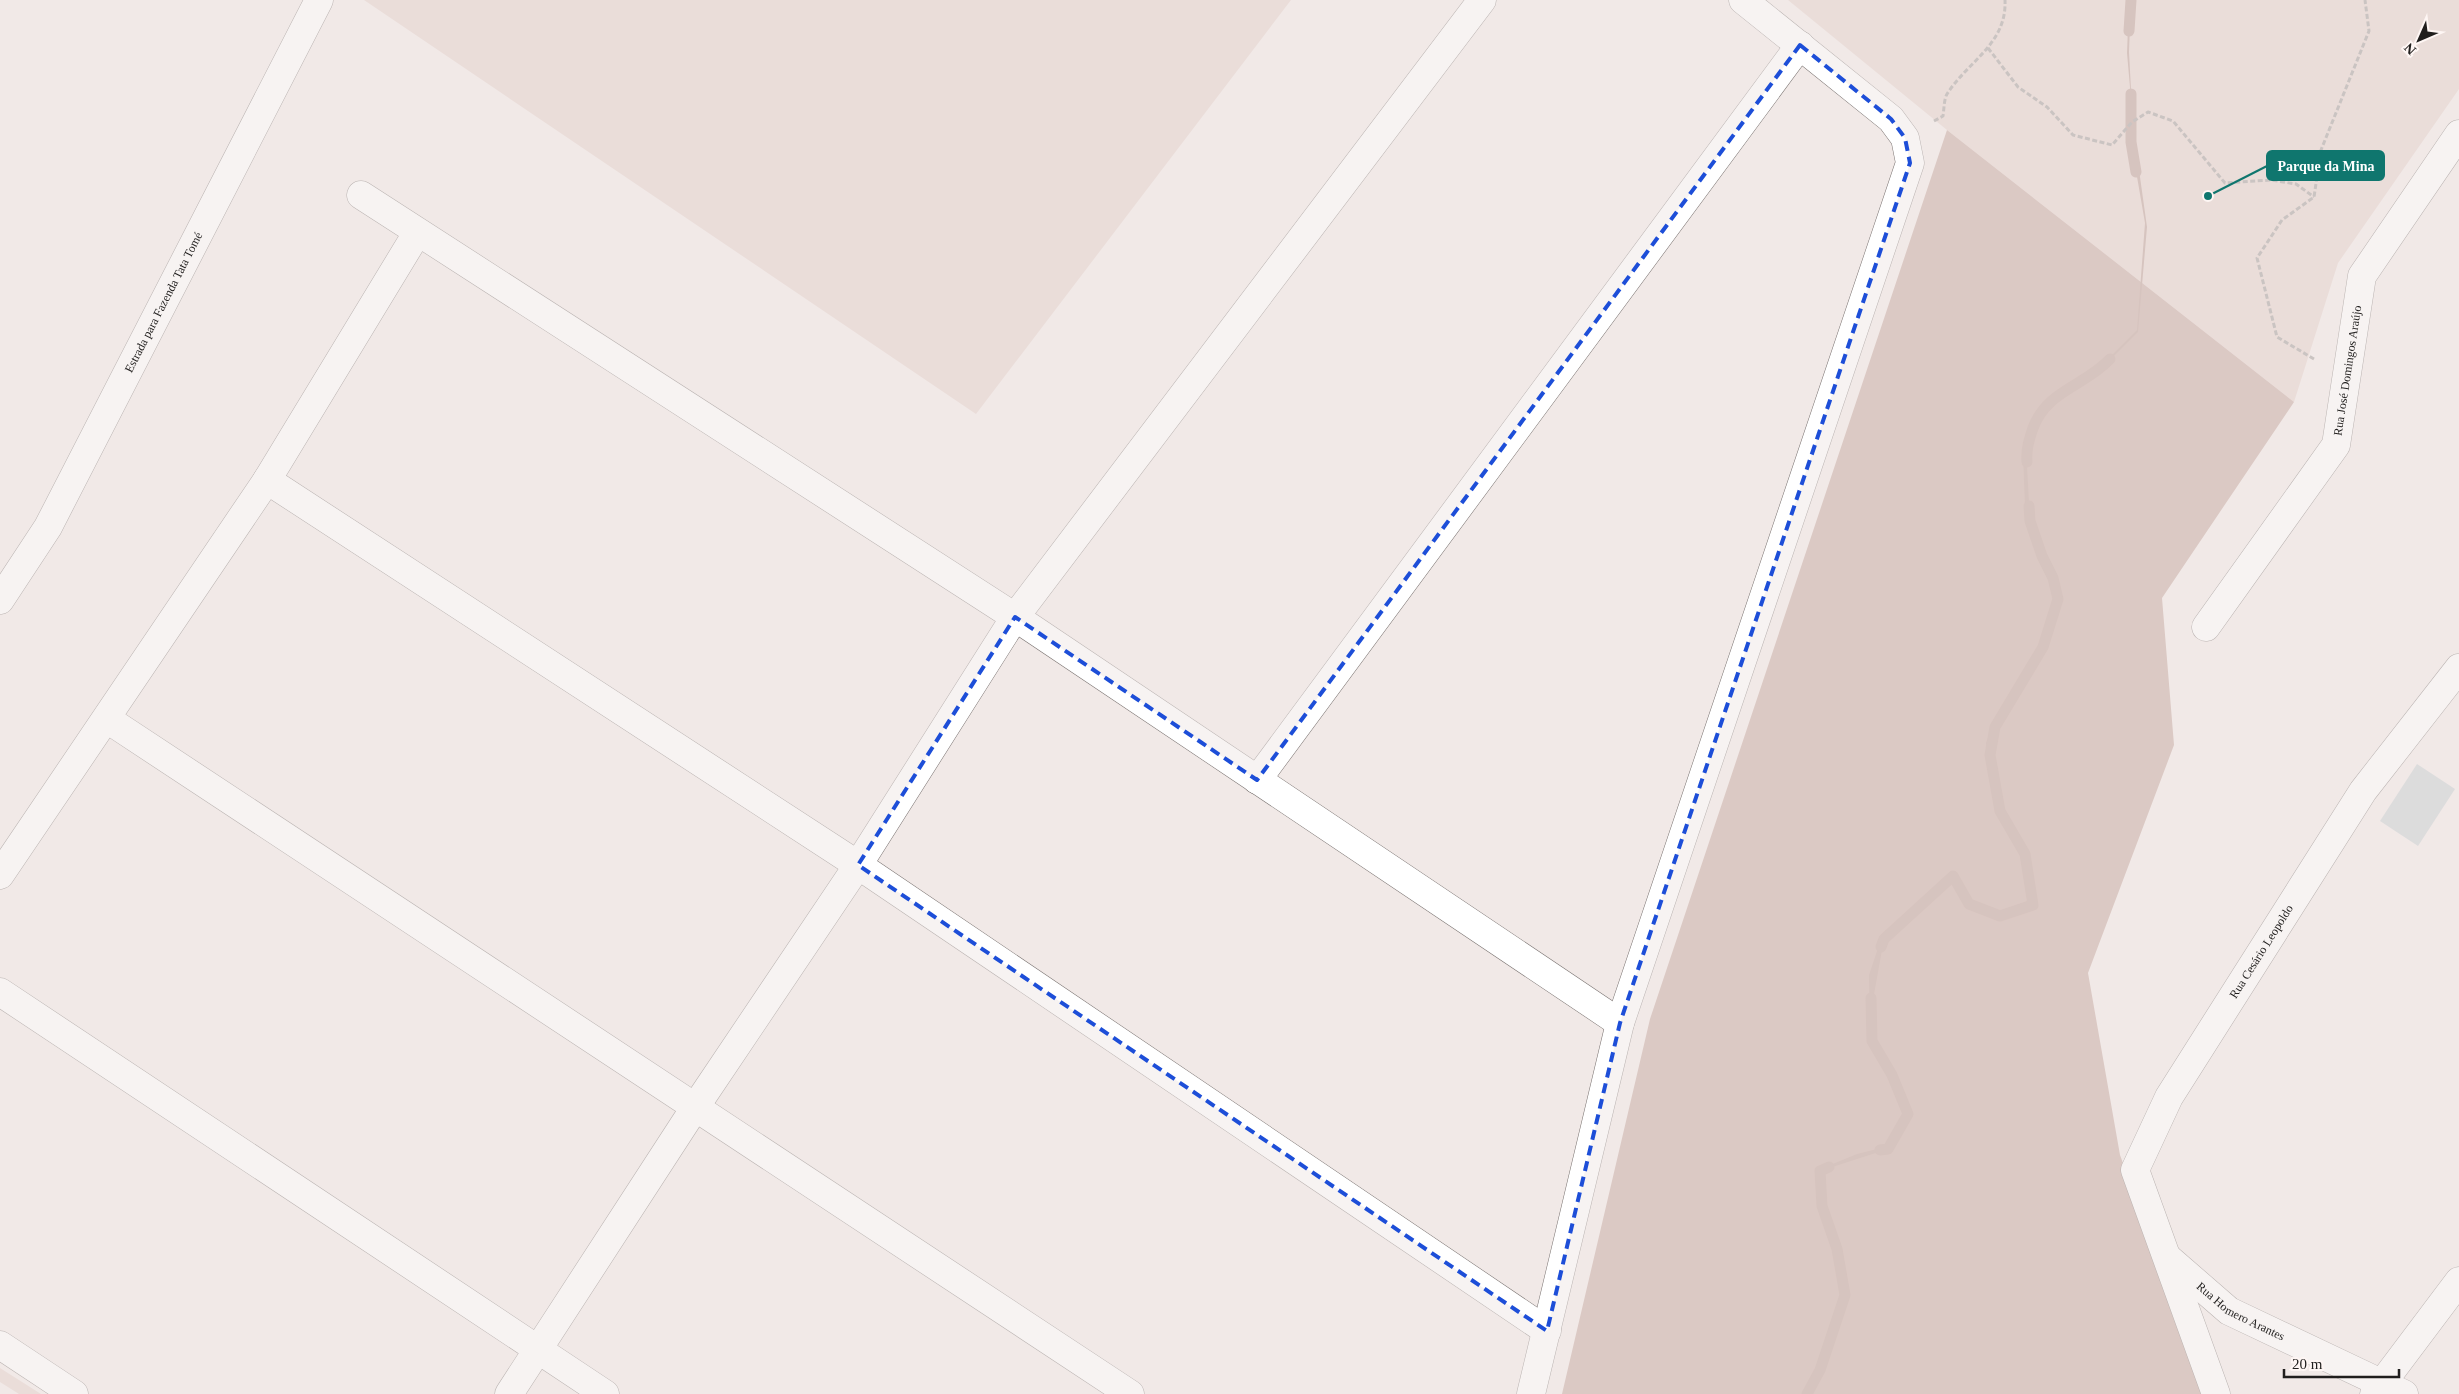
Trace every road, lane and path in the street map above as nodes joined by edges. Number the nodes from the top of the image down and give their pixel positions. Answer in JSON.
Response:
{"nodes":[{"id":1,"x":320,"y":0,"type":"edge"},
{"id":2,"x":1482,"y":0,"type":"edge"},
{"id":3,"x":1743,"y":0,"type":"edge"},
{"id":4,"x":2006,"y":0,"type":"edge"},
{"id":5,"x":2365,"y":0,"type":"edge"},
{"id":6,"x":1800,"y":45,"type":"junction"},
{"id":7,"x":1988,"y":48,"type":"junction"},
{"id":8,"x":2459,"y":134,"type":"edge"},
{"id":9,"x":1905,"y":138,"type":"junction"},
{"id":10,"x":361,"y":195,"type":"dead end"},
{"id":11,"x":2314,"y":197,"type":"junction"},
{"id":12,"x":417,"y":233,"type":"junction"},
{"id":13,"x":2346,"y":378,"type":"junction"},
{"id":14,"x":267,"y":480,"type":"junction"},
{"id":15,"x":0,"y":600,"type":"edge"},
{"id":16,"x":1015,"y":617,"type":"junction"},
{"id":17,"x":2206,"y":627,"type":"dead end"},
{"id":18,"x":2459,"y":668,"type":"edge"},
{"id":19,"x":107,"y":719,"type":"junction"},
{"id":20,"x":1257,"y":780,"type":"junction"},
{"id":21,"x":858,"y":866,"type":"junction"},
{"id":22,"x":0,"y":874,"type":"edge"},
{"id":23,"x":0,"y":992,"type":"edge"},
{"id":24,"x":1620,"y":1022,"type":"junction"},
{"id":25,"x":696,"y":1106,"type":"junction"},
{"id":26,"x":2167,"y":1257,"type":"junction"},
{"id":27,"x":2459,"y":1280,"type":"edge"},
{"id":28,"x":1547,"y":1331,"type":"junction"},
{"id":29,"x":0,"y":1345,"type":"edge"},
{"id":30,"x":539,"y":1350,"type":"junction"},
{"id":31,"x":2386,"y":1390,"type":"edge"},
{"id":32,"x":74,"y":1394,"type":"edge"},
{"id":33,"x":509,"y":1394,"type":"edge"},
{"id":34,"x":605,"y":1394,"type":"edge"},
{"id":35,"x":1130,"y":1394,"type":"edge"},
{"id":36,"x":1532,"y":1394,"type":"edge"},
{"id":37,"x":2216,"y":1394,"type":"edge"}],
"edges":[{"from":1,"to":15,"type":"street","name":"Estrada para Fazenda Tata Tomé"},
{"from":2,"to":16,"type":"street"},
{"from":3,"to":6,"type":"street"},
{"from":4,"to":7,"type":"path"},
{"from":5,"to":11,"type":"path"},
{"from":6,"to":9,"type":"street"},
{"from":6,"to":20,"type":"street"},
{"from":7,"to":9,"type":"path"},
{"from":7,"to":11,"type":"path"},
{"from":8,"to":13,"type":"street","name":"Rua José Domingos Araújo"},
{"from":9,"to":24,"type":"street"},
{"from":10,"to":12,"type":"street"},
{"from":11,"to":13,"type":"path"},
{"from":12,"to":14,"type":"street"},
{"from":12,"to":16,"type":"street"},
{"from":13,"to":17,"type":"street","name":"Rua José Domingos Araújo"},
{"from":14,"to":19,"type":"street"},
{"from":14,"to":21,"type":"street"},
{"from":16,"to":20,"type":"street"},
{"from":16,"to":21,"type":"street"},
{"from":18,"to":26,"type":"street","name":"Rua Cesário Leopoldo"},
{"from":19,"to":22,"type":"street"},
{"from":19,"to":25,"type":"street"},
{"from":20,"to":24,"type":"street"},
{"from":21,"to":25,"type":"street"},
{"from":21,"to":28,"type":"street"},
{"from":23,"to":30,"type":"street"},
{"from":24,"to":28,"type":"street"},
{"from":25,"to":30,"type":"street"},
{"from":25,"to":35,"type":"street"},
{"from":26,"to":31,"type":"street","name":"Rua Homero Arantes"},
{"from":26,"to":37,"type":"street","name":"Rua Cesário Leopoldo"},
{"from":27,"to":31,"type":"street"},
{"from":28,"to":36,"type":"street"},
{"from":29,"to":32,"type":"street"},
{"from":30,"to":33,"type":"street"},
{"from":30,"to":34,"type":"street"}]}
